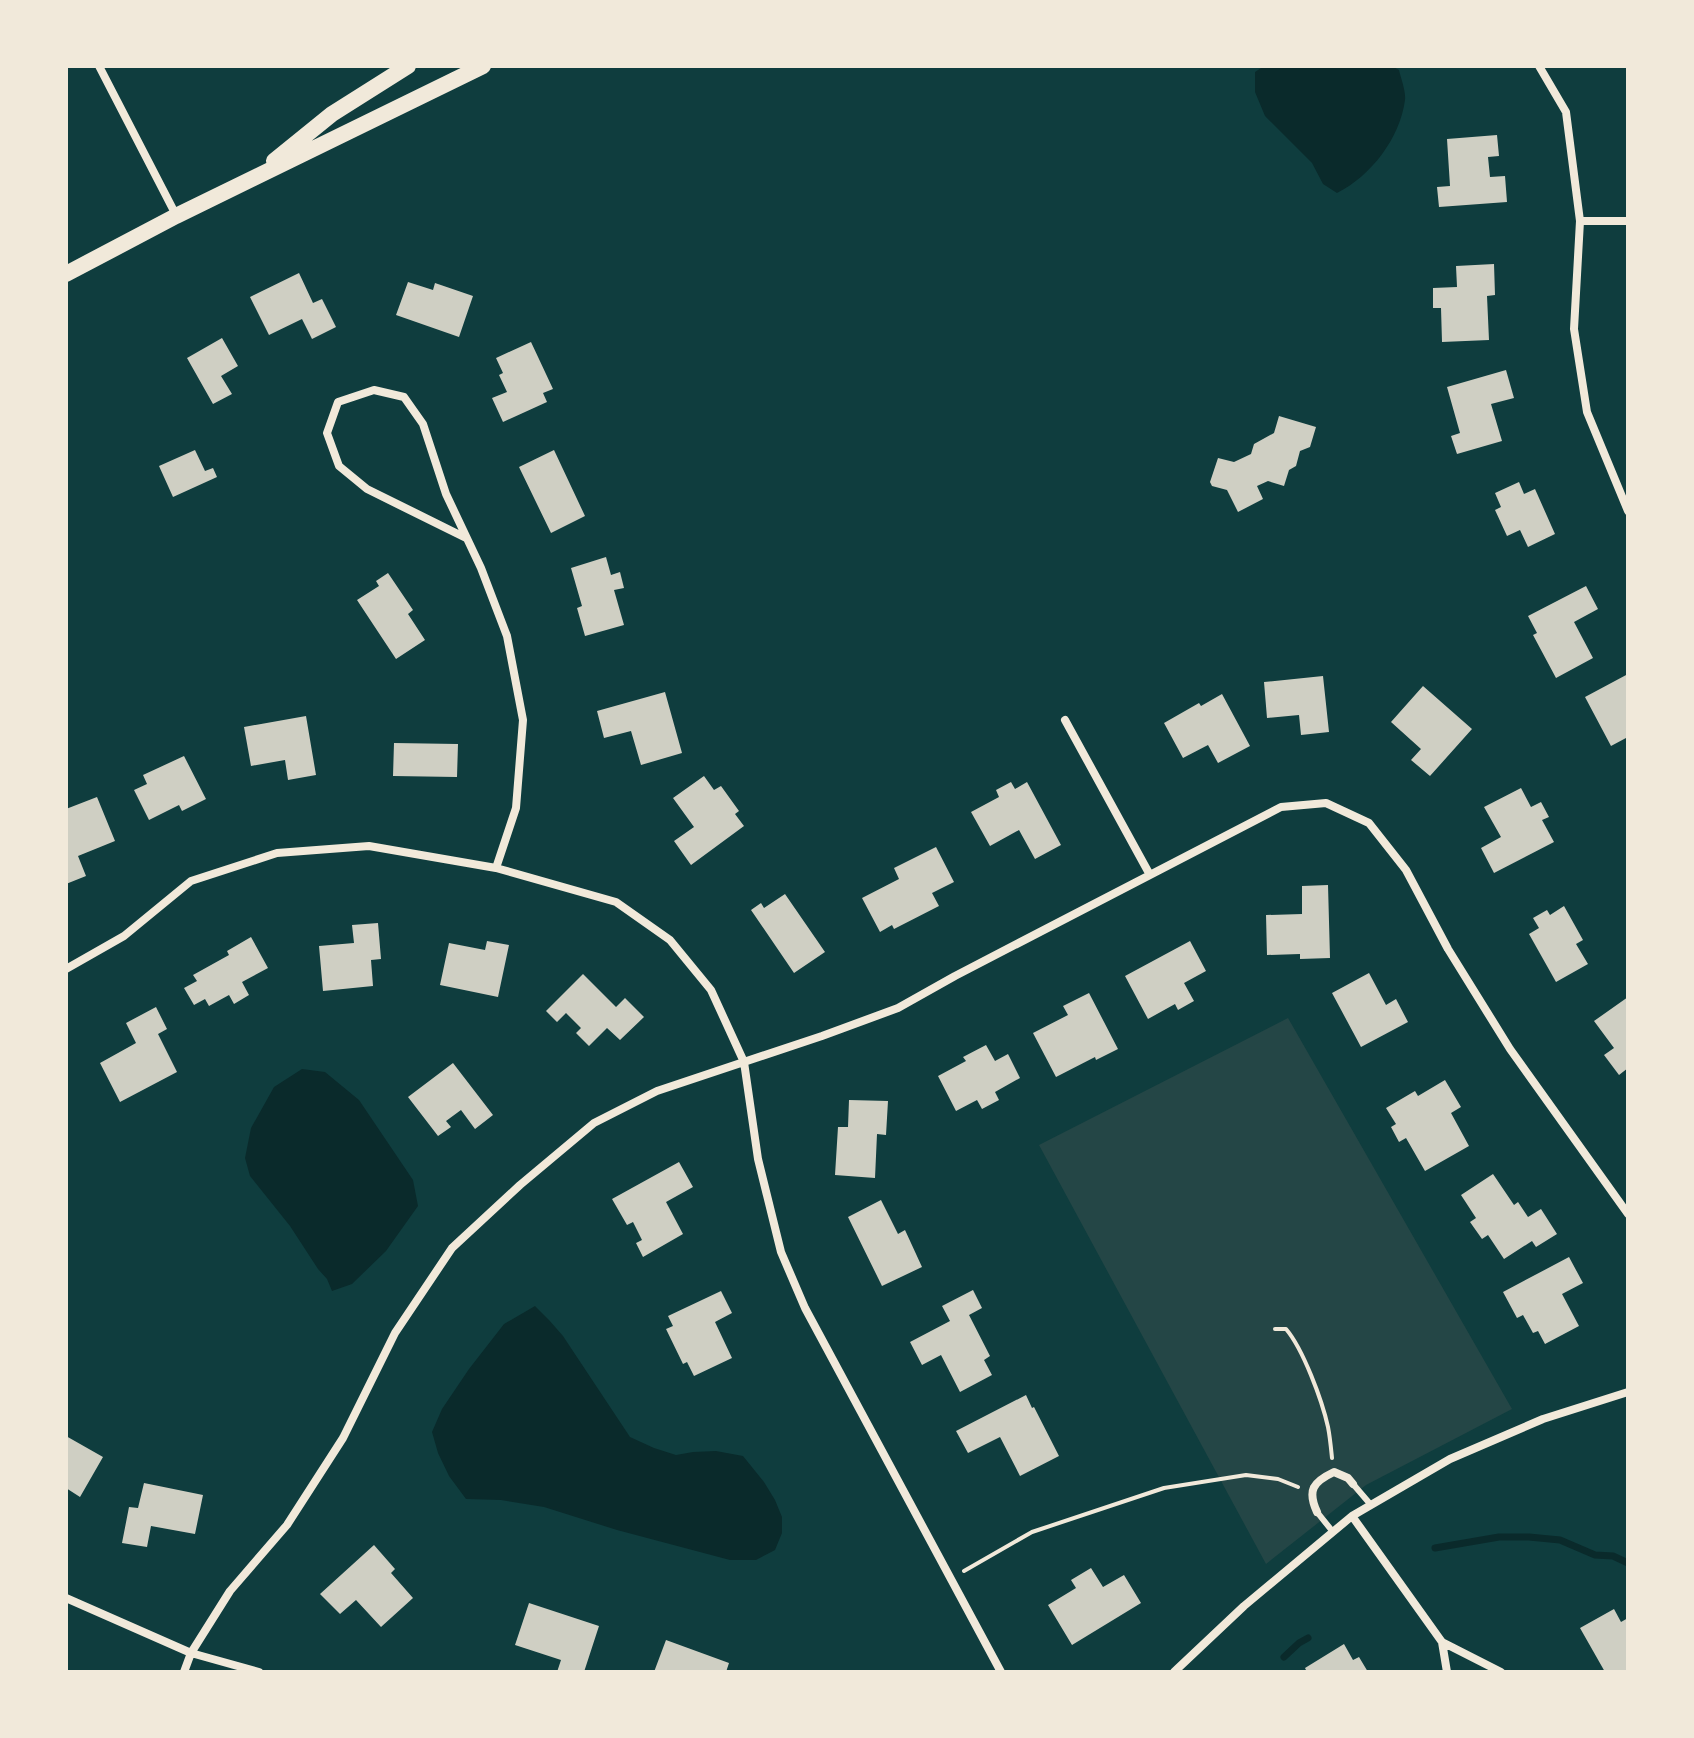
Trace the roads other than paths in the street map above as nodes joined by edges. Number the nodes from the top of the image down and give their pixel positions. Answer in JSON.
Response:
{"nodes":[{"id":1,"x":99,"y":66,"type":"edge"},
{"id":2,"x":408,"y":66,"type":"edge"},
{"id":3,"x":483,"y":66,"type":"edge"},
{"id":4,"x":1539,"y":66,"type":"edge"},
{"id":5,"x":250,"y":179,"type":"junction"},
{"id":6,"x":176,"y":216,"type":"junction"},
{"id":7,"x":1580,"y":221,"type":"junction"},
{"id":8,"x":1628,"y":221,"type":"edge"},
{"id":9,"x":66,"y":274,"type":"edge"},
{"id":10,"x":1628,"y":511,"type":"edge"},
{"id":11,"x":466,"y":538,"type":"junction"},
{"id":12,"x":1065,"y":720,"type":"dead end"},
{"id":13,"x":496,"y":868,"type":"junction"},
{"id":14,"x":1150,"y":875,"type":"junction"},
{"id":15,"x":66,"y":969,"type":"edge"},
{"id":16,"x":744,"y":1062,"type":"junction"},
{"id":17,"x":1628,"y":1214,"type":"edge"},
{"id":18,"x":1628,"y":1392,"type":"edge"},
{"id":19,"x":1353,"y":1484,"type":"joint"},
{"id":20,"x":1371,"y":1505,"type":"junction"},
{"id":21,"x":1317,"y":1512,"type":"joint"},
{"id":22,"x":1352,"y":1516,"type":"junction"},
{"id":23,"x":1333,"y":1532,"type":"junction"},
{"id":24,"x":66,"y":1598,"type":"edge"},
{"id":25,"x":1442,"y":1642,"type":"junction"},
{"id":26,"x":191,"y":1653,"type":"junction"},
{"id":27,"x":184,"y":1672,"type":"edge"},
{"id":28,"x":259,"y":1672,"type":"edge"},
{"id":29,"x":1001,"y":1672,"type":"edge"},
{"id":30,"x":1174,"y":1672,"type":"edge"},
{"id":31,"x":1447,"y":1672,"type":"edge"},
{"id":32,"x":1501,"y":1672,"type":"edge"}],
"edges":[{"from":1,"to":6,"type":"street"},
{"from":2,"to":5,"type":"main road"},
{"from":3,"to":5,"type":"main road"},
{"from":4,"to":7,"type":"street"},
{"from":5,"to":6,"type":"main road"},
{"from":6,"to":9,"type":"main road"},
{"from":7,"to":8,"type":"street"},
{"from":7,"to":10,"type":"street"},
{"from":11,"to":11,"type":"street"},
{"from":11,"to":13,"type":"street"},
{"from":12,"to":14,"type":"street"},
{"from":13,"to":15,"type":"street"},
{"from":13,"to":16,"type":"street"},
{"from":14,"to":16,"type":"street"},
{"from":14,"to":17,"type":"street"},
{"from":16,"to":26,"type":"street"},
{"from":16,"to":29,"type":"street"},
{"from":18,"to":20,"type":"street"},
{"from":19,"to":20,"type":"lane"},
{"from":19,"to":21,"type":"street"},
{"from":20,"to":22,"type":"street"},
{"from":21,"to":23,"type":"lane"},
{"from":22,"to":23,"type":"street"},
{"from":22,"to":25,"type":"street"},
{"from":23,"to":30,"type":"street"},
{"from":24,"to":26,"type":"street"},
{"from":25,"to":31,"type":"street"},
{"from":25,"to":32,"type":"street"},
{"from":26,"to":27,"type":"street"},
{"from":26,"to":28,"type":"street"}]}
